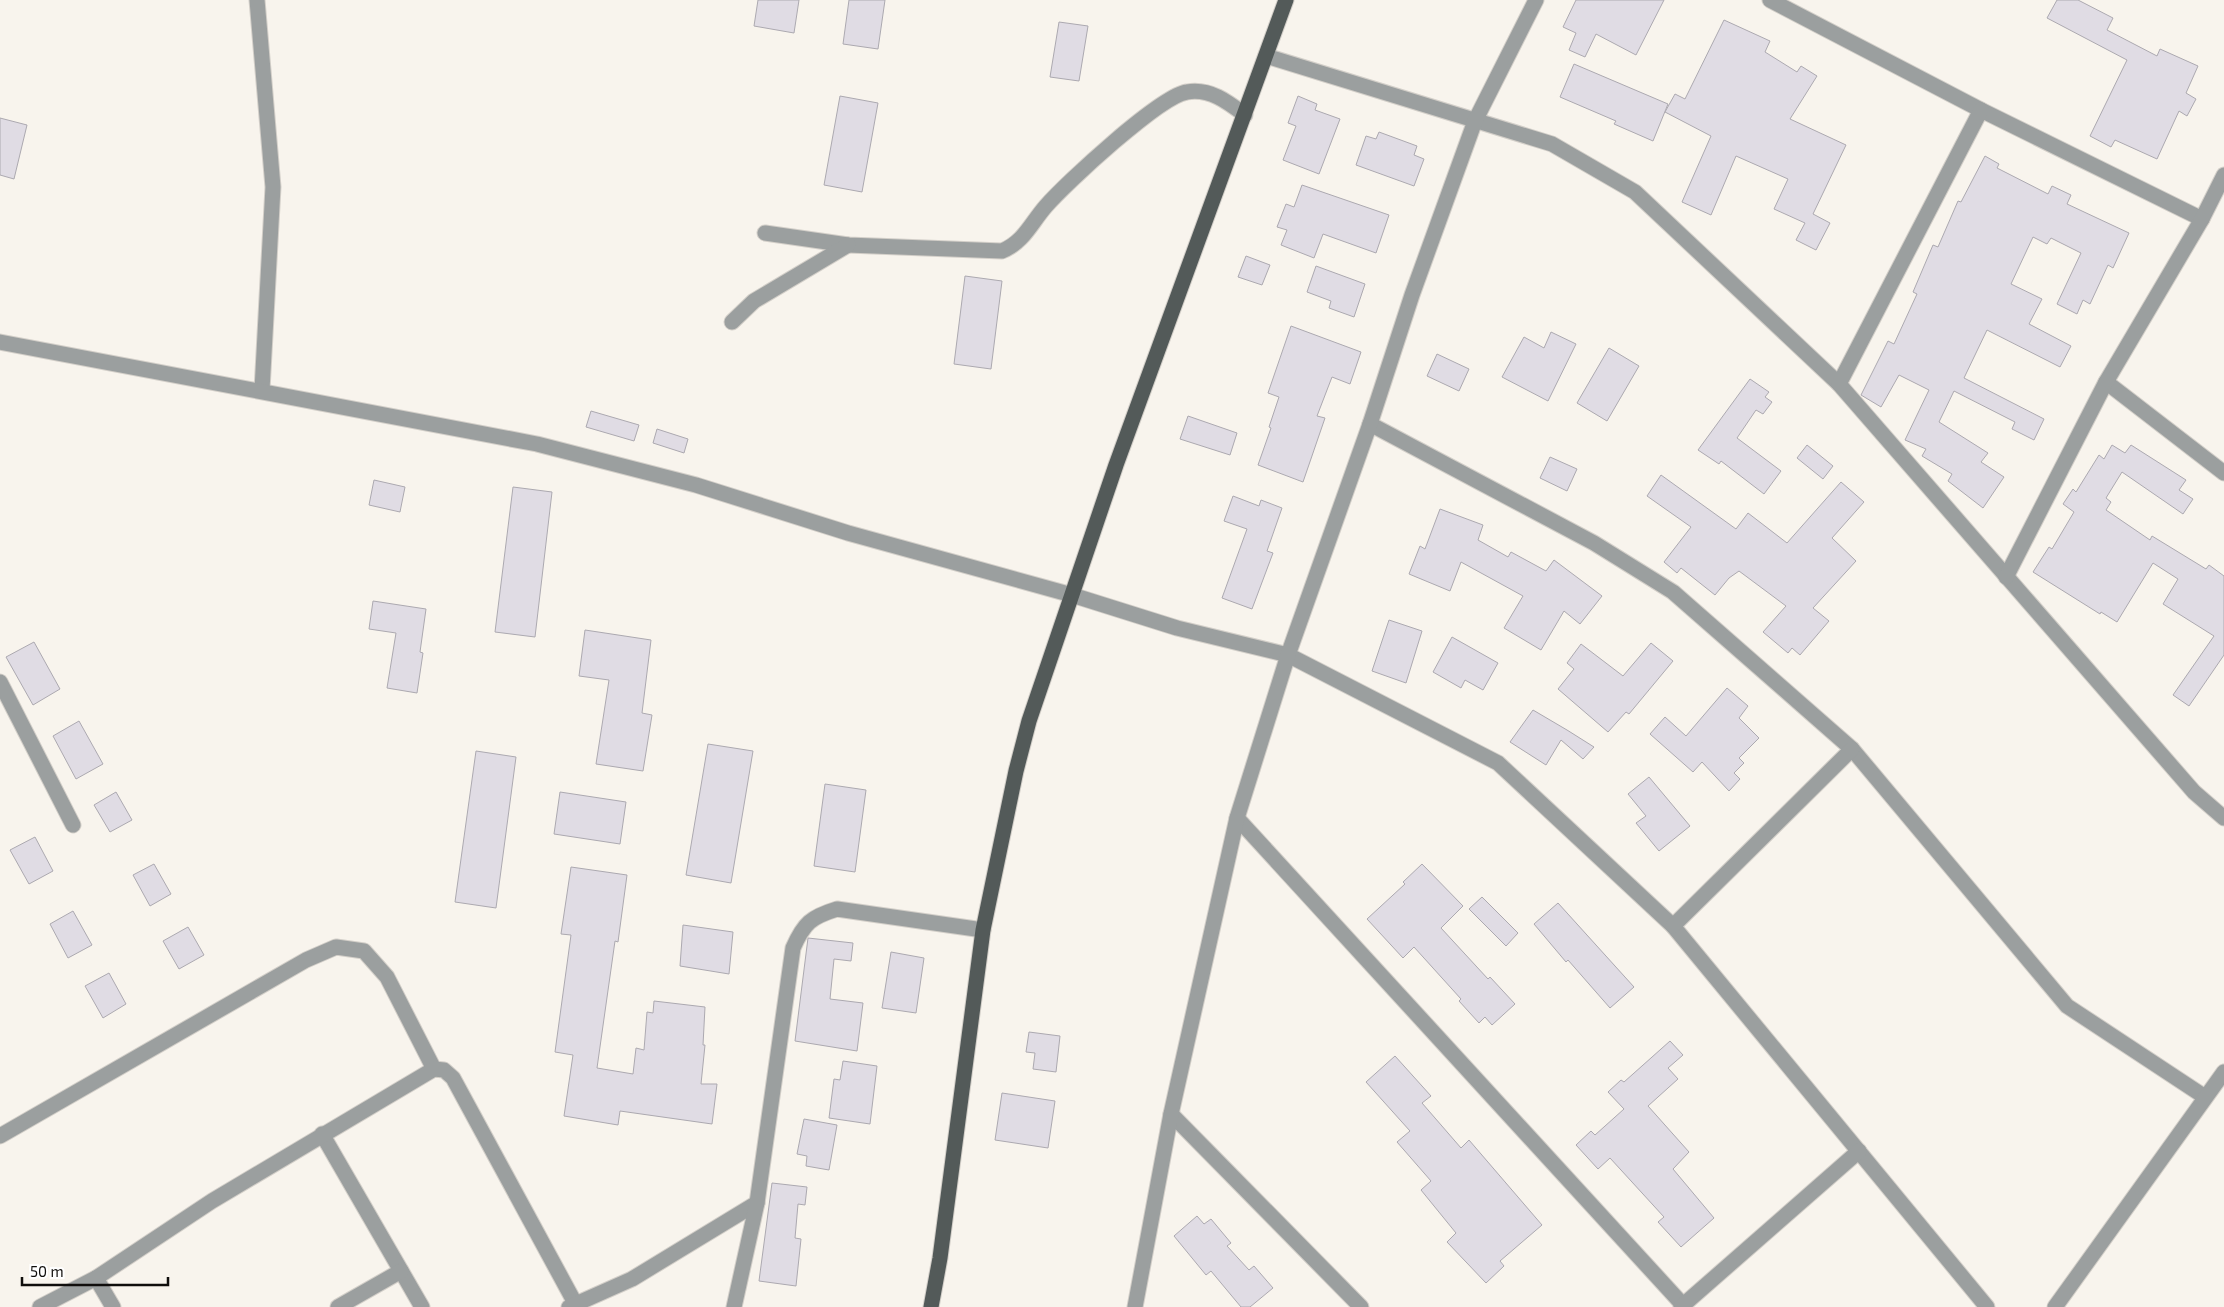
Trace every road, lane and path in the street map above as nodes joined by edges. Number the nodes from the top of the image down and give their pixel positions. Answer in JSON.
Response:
{"nodes":[{"id":1,"x":257,"y":0,"type":"edge"},
{"id":2,"x":1286,"y":0,"type":"edge"},
{"id":3,"x":1536,"y":0,"type":"edge"},
{"id":4,"x":1770,"y":0,"type":"edge"},
{"id":5,"x":1266,"y":56,"type":"junction"},
{"id":6,"x":1981,"y":110,"type":"junction"},
{"id":7,"x":1245,"y":115,"type":"junction"},
{"id":8,"x":1475,"y":121,"type":"junction"},
{"id":9,"x":2224,"y":175,"type":"edge"},
{"id":10,"x":2202,"y":219,"type":"junction"},
{"id":11,"x":764,"y":232,"type":"dead end"},
{"id":12,"x":848,"y":245,"type":"junction"},
{"id":13,"x":732,"y":322,"type":"dead end"},
{"id":14,"x":0,"y":342,"type":"edge"},
{"id":15,"x":2106,"y":382,"type":"junction"},
{"id":16,"x":1839,"y":384,"type":"junction"},
{"id":17,"x":262,"y":390,"type":"junction"},
{"id":18,"x":1370,"y":424,"type":"junction"},
{"id":19,"x":2224,"y":473,"type":"edge"},
{"id":20,"x":2006,"y":577,"type":"junction"},
{"id":21,"x":1072,"y":595,"type":"junction"},
{"id":22,"x":1288,"y":655,"type":"junction"},
{"id":23,"x":0,"y":682,"type":"edge"},
{"id":24,"x":1852,"y":749,"type":"junction"},
{"id":25,"x":1237,"y":818,"type":"junction"},
{"id":26,"x":2224,"y":818,"type":"edge"},
{"id":27,"x":73,"y":825,"type":"dead end"},
{"id":28,"x":1674,"y":926,"type":"junction"},
{"id":29,"x":983,"y":930,"type":"junction"},
{"id":30,"x":434,"y":1069,"type":"junction"},
{"id":31,"x":2224,"y":1072,"type":"edge"},
{"id":32,"x":2205,"y":1097,"type":"junction"},
{"id":33,"x":1171,"y":1114,"type":"junction"},
{"id":34,"x":322,"y":1134,"type":"junction"},
{"id":35,"x":0,"y":1136,"type":"edge"},
{"id":36,"x":1860,"y":1151,"type":"junction"},
{"id":37,"x":756,"y":1203,"type":"junction"},
{"id":38,"x":401,"y":1271,"type":"junction"},
{"id":39,"x":96,"y":1278,"type":"junction"},
{"id":40,"x":572,"y":1305,"type":"edge"},
{"id":41,"x":1682,"y":1306,"type":"edge"},
{"id":42,"x":40,"y":1307,"type":"edge"},
{"id":43,"x":113,"y":1307,"type":"edge"},
{"id":44,"x":338,"y":1307,"type":"edge"},
{"id":45,"x":422,"y":1307,"type":"edge"},
{"id":46,"x":734,"y":1307,"type":"edge"},
{"id":47,"x":931,"y":1307,"type":"edge"},
{"id":48,"x":1135,"y":1307,"type":"edge"},
{"id":49,"x":1361,"y":1307,"type":"edge"},
{"id":50,"x":1987,"y":1307,"type":"edge"},
{"id":51,"x":2055,"y":1307,"type":"edge"}],
"edges":[{"from":1,"to":17,"type":"street"},
{"from":2,"to":5,"type":"main road"},
{"from":3,"to":8,"type":"street"},
{"from":4,"to":6,"type":"street"},
{"from":5,"to":7,"type":"main road"},
{"from":5,"to":8,"type":"street"},
{"from":6,"to":10,"type":"street"},
{"from":6,"to":16,"type":"street"},
{"from":7,"to":12,"type":"street"},
{"from":7,"to":21,"type":"main road"},
{"from":8,"to":16,"type":"street"},
{"from":8,"to":18,"type":"street"},
{"from":9,"to":10,"type":"street"},
{"from":10,"to":15,"type":"street"},
{"from":11,"to":12,"type":"street"},
{"from":12,"to":13,"type":"street"},
{"from":14,"to":17,"type":"street"},
{"from":15,"to":19,"type":"street"},
{"from":15,"to":20,"type":"street"},
{"from":16,"to":20,"type":"street"},
{"from":17,"to":21,"type":"street"},
{"from":18,"to":22,"type":"street"},
{"from":18,"to":24,"type":"street"},
{"from":20,"to":26,"type":"street"},
{"from":21,"to":22,"type":"street"},
{"from":21,"to":29,"type":"main road"},
{"from":22,"to":25,"type":"street"},
{"from":22,"to":28,"type":"street"},
{"from":23,"to":27,"type":"street"},
{"from":24,"to":28,"type":"street"},
{"from":24,"to":32,"type":"street"},
{"from":25,"to":33,"type":"street"},
{"from":25,"to":41,"type":"street"},
{"from":28,"to":36,"type":"street"},
{"from":29,"to":37,"type":"street"},
{"from":29,"to":47,"type":"main road"},
{"from":30,"to":34,"type":"street"},
{"from":30,"to":35,"type":"street"},
{"from":30,"to":40,"type":"street"},
{"from":31,"to":32,"type":"street"},
{"from":32,"to":51,"type":"street"},
{"from":33,"to":48,"type":"street"},
{"from":33,"to":49,"type":"street"},
{"from":34,"to":38,"type":"street"},
{"from":34,"to":39,"type":"street"},
{"from":36,"to":41,"type":"street"},
{"from":36,"to":50,"type":"street"},
{"from":37,"to":40,"type":"street"},
{"from":37,"to":46,"type":"street"},
{"from":38,"to":44,"type":"street"},
{"from":38,"to":45,"type":"street"},
{"from":39,"to":42,"type":"street"},
{"from":39,"to":43,"type":"street"}]}
